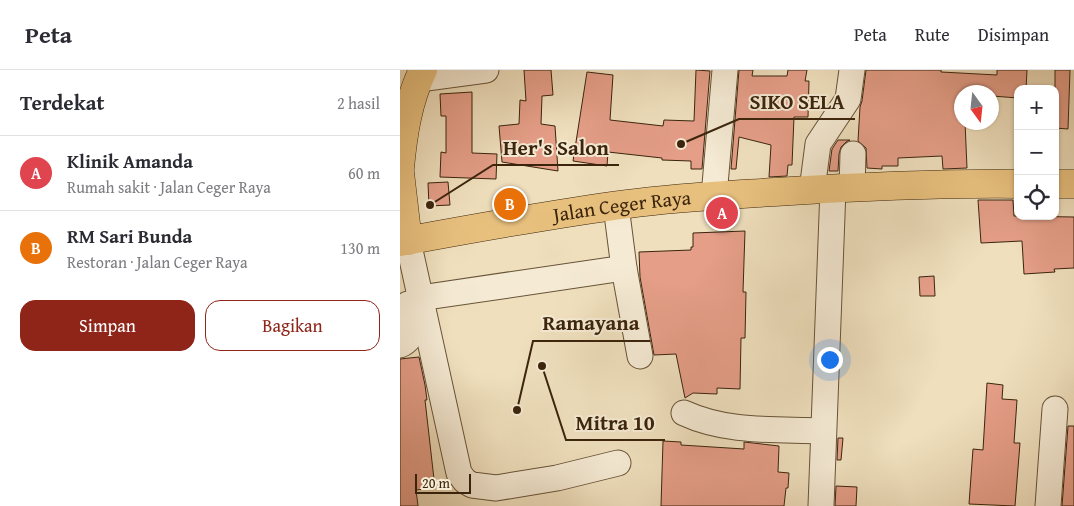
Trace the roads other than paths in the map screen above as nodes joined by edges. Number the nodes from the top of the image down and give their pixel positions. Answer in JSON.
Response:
{"nodes":[{"id":1,"x":486,"y":70,"type":"edge"},
{"id":2,"x":725,"y":70,"type":"edge"},
{"id":3,"x":852,"y":70,"type":"edge"},
{"id":4,"x":414,"y":85,"type":"edge"},
{"id":5,"x":401,"y":141,"type":"edge"},
{"id":6,"x":853,"y":154,"type":"dead end"},
{"id":7,"x":400,"y":168,"type":"edge"},
{"id":8,"x":400,"y":173,"type":"edge"},
{"id":9,"x":1014,"y":184,"type":"edge"},
{"id":10,"x":1059,"y":184,"type":"edge"},
{"id":11,"x":1074,"y":184,"type":"edge"},
{"id":12,"x":832,"y":189,"type":"junction"},
{"id":13,"x":714,"y":196,"type":"junction"},
{"id":14,"x":616,"y":206,"type":"junction"},
{"id":15,"x":404,"y":242,"type":"edge"},
{"id":16,"x":400,"y":267,"type":"edge"},
{"id":17,"x":624,"y":268,"type":"junction"},
{"id":18,"x":420,"y":298,"type":"junction"},
{"id":19,"x":400,"y":345,"type":"edge"},
{"id":20,"x":640,"y":356,"type":"dead end"},
{"id":21,"x":1055,"y":409,"type":"dead end"},
{"id":22,"x":684,"y":413,"type":"dead end"},
{"id":23,"x":822,"y":431,"type":"junction"},
{"id":24,"x":618,"y":463,"type":"dead end"},
{"id":25,"x":821,"y":506,"type":"edge"},
{"id":26,"x":1048,"y":506,"type":"edge"}],
"edges":[{"from":1,"to":4,"type":"street"},
{"from":2,"to":13,"type":"street"},
{"from":3,"to":12,"type":"street"},
{"from":4,"to":5,"type":"main road"},
{"from":5,"to":7,"type":"main road"},
{"from":6,"to":12,"type":"street"},
{"from":8,"to":15,"type":"main road"},
{"from":9,"to":12,"type":"main road","name":"Jalan Ceger Raya"},
{"from":10,"to":11,"type":"main road"},
{"from":12,"to":13,"type":"main road","name":"Jalan Ceger Raya"},
{"from":12,"to":23,"type":"street"},
{"from":13,"to":14,"type":"main road","name":"Jalan Ceger Raya"},
{"from":14,"to":15,"type":"main road","name":"Jalan Ceger Raya"},
{"from":14,"to":17,"type":"street"},
{"from":15,"to":18,"type":"street"},
{"from":16,"to":19,"type":"street"},
{"from":17,"to":18,"type":"street"},
{"from":17,"to":20,"type":"street"},
{"from":18,"to":24,"type":"street"},
{"from":21,"to":26,"type":"street"},
{"from":22,"to":23,"type":"street"},
{"from":23,"to":25,"type":"street"}]}
